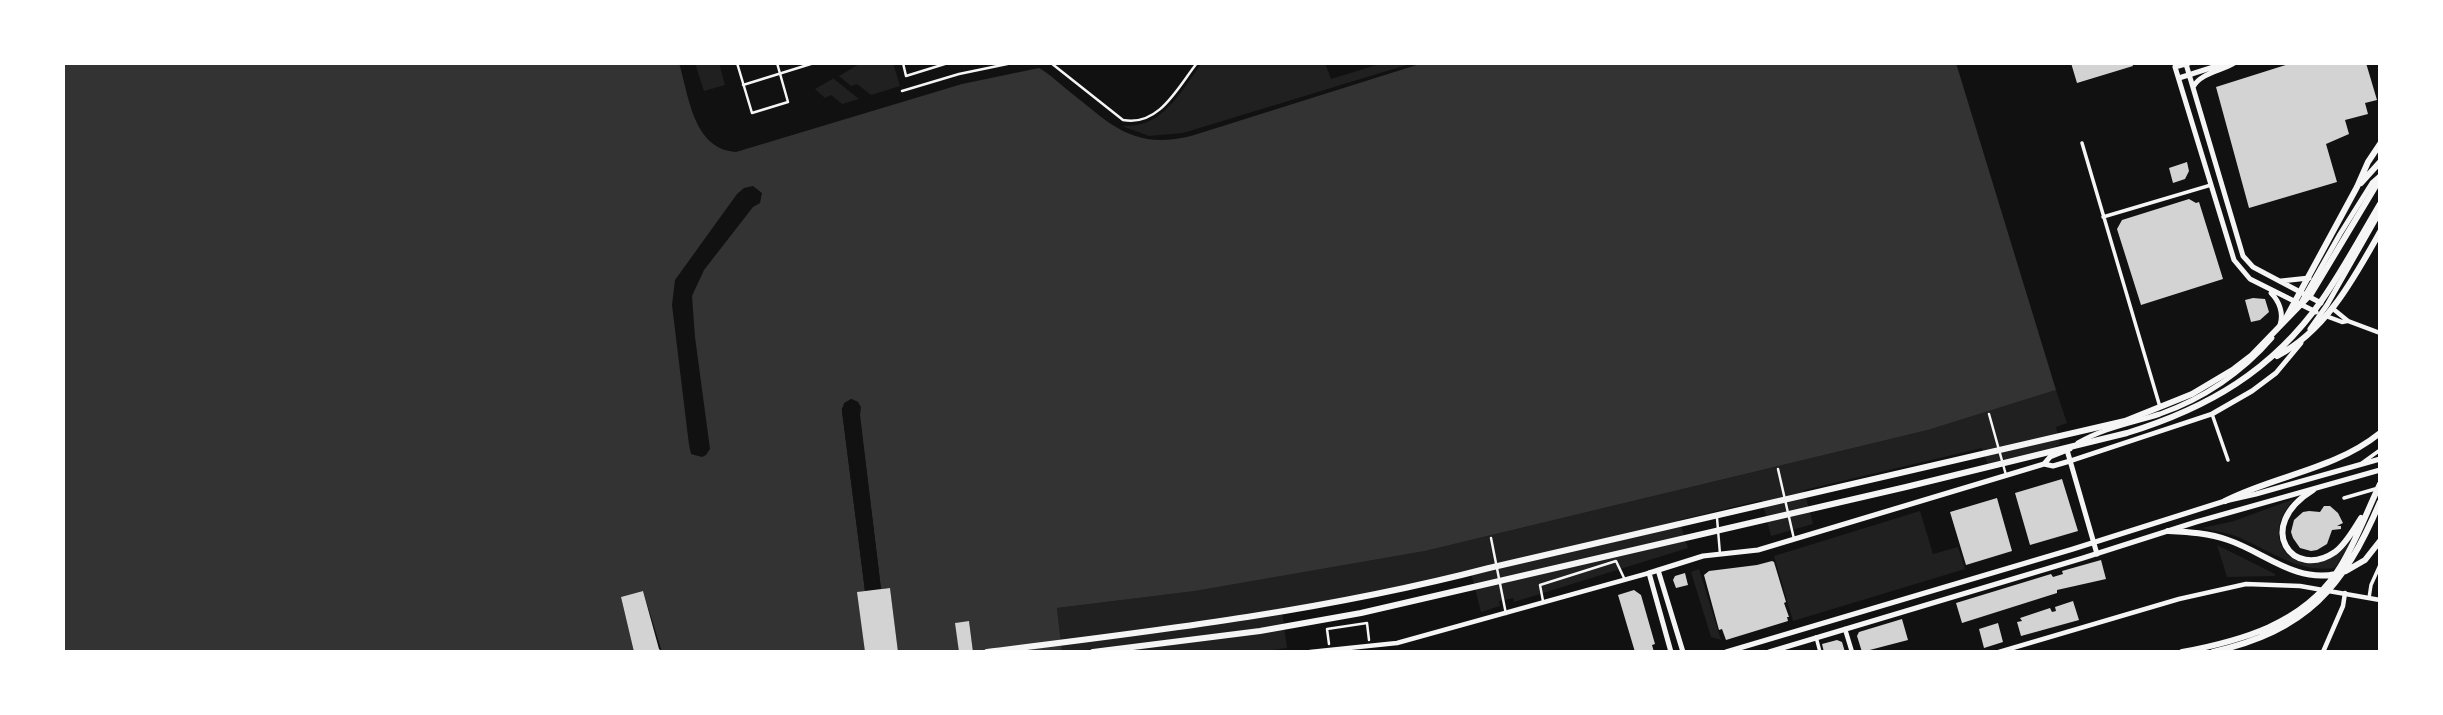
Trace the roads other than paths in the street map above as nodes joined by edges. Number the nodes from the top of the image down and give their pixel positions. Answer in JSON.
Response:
{"nodes":[{"id":1,"x":737,"y":63,"type":"edge"},
{"id":2,"x":777,"y":63,"type":"edge"},
{"id":3,"x":814,"y":63,"type":"edge"},
{"id":4,"x":903,"y":63,"type":"edge"},
{"id":5,"x":945,"y":63,"type":"edge"},
{"id":6,"x":1012,"y":63,"type":"edge"},
{"id":7,"x":1051,"y":63,"type":"edge"},
{"id":8,"x":1197,"y":63,"type":"edge"},
{"id":9,"x":2187,"y":63,"type":"edge"},
{"id":10,"x":2225,"y":63,"type":"edge"},
{"id":11,"x":2234,"y":63,"type":"edge"},
{"id":12,"x":2175,"y":65,"type":"edge"},
{"id":13,"x":780,"y":73,"type":"junction"},
{"id":14,"x":2189,"y":74,"type":"junction"},
{"id":15,"x":2179,"y":78,"type":"junction"},
{"id":16,"x":743,"y":85,"type":"junction"},
{"id":17,"x":2193,"y":87,"type":"junction"},
{"id":18,"x":902,"y":91,"type":"dead end"},
{"id":19,"x":2082,"y":143,"type":"dead end"},
{"id":20,"x":2380,"y":144,"type":"edge"},
{"id":21,"x":2091,"y":152,"type":"dead end"},
{"id":22,"x":2085,"y":154,"type":"junction"},
{"id":23,"x":2380,"y":162,"type":"edge"},
{"id":24,"x":2380,"y":178,"type":"edge"},
{"id":25,"x":2211,"y":185,"type":"junction"},
{"id":26,"x":2357,"y":187,"type":"junction"},
{"id":27,"x":2380,"y":204,"type":"edge"},
{"id":28,"x":2380,"y":212,"type":"edge"},
{"id":29,"x":2102,"y":216,"type":"junction"},
{"id":30,"x":2380,"y":232,"type":"edge"},
{"id":31,"x":2316,"y":276,"type":"junction"},
{"id":32,"x":2281,"y":281,"type":"junction"},
{"id":33,"x":2269,"y":290,"type":"junction"},
{"id":34,"x":2306,"y":295,"type":"junction"},
{"id":35,"x":2300,"y":304,"type":"junction"},
{"id":36,"x":2328,"y":306,"type":"junction"},
{"id":37,"x":2322,"y":315,"type":"junction"},
{"id":38,"x":2348,"y":321,"type":"junction"},
{"id":39,"x":2284,"y":322,"type":"junction"},
{"id":40,"x":2278,"y":331,"type":"junction"},
{"id":41,"x":2380,"y":333,"type":"edge"},
{"id":42,"x":2269,"y":360,"type":"junction"},
{"id":43,"x":2162,"y":413,"type":"junction"},
{"id":44,"x":1989,"y":414,"type":"dead end"},
{"id":45,"x":2212,"y":414,"type":"junction"},
{"id":46,"x":2166,"y":429,"type":"junction"},
{"id":47,"x":2380,"y":433,"type":"edge"},
{"id":48,"x":2067,"y":450,"type":"junction"},
{"id":49,"x":2380,"y":450,"type":"edge"},
{"id":50,"x":2380,"y":459,"type":"edge"},
{"id":51,"x":2228,"y":460,"type":"dead end"},
{"id":52,"x":2070,"y":461,"type":"junction"},
{"id":53,"x":2044,"y":464,"type":"junction"},
{"id":54,"x":2359,"y":465,"type":"junction"},
{"id":55,"x":1778,"y":469,"type":"dead end"},
{"id":56,"x":2380,"y":470,"type":"edge"},
{"id":57,"x":2006,"y":475,"type":"junction"},
{"id":58,"x":2380,"y":486,"type":"edge"},
{"id":59,"x":2313,"y":490,"type":"junction"},
{"id":60,"x":2344,"y":498,"type":"dead end"},
{"id":61,"x":2225,"y":501,"type":"junction"},
{"id":62,"x":2376,"y":502,"type":"edge"},
{"id":63,"x":1717,"y":518,"type":"dead end"},
{"id":64,"x":2168,"y":531,"type":"junction"},
{"id":65,"x":1491,"y":538,"type":"dead end"},
{"id":66,"x":1794,"y":540,"type":"junction"},
{"id":67,"x":2380,"y":541,"type":"edge"},
{"id":68,"x":2094,"y":542,"type":"junction"},
{"id":69,"x":1720,"y":554,"type":"junction"},
{"id":70,"x":2097,"y":554,"type":"junction"},
{"id":71,"x":2380,"y":565,"type":"edge"},
{"id":72,"x":1658,"y":570,"type":"junction"},
{"id":73,"x":1649,"y":573,"type":"junction"},
{"id":74,"x":1625,"y":580,"type":"junction"},
{"id":75,"x":2345,"y":593,"type":"junction"},
{"id":76,"x":2369,"y":598,"type":"junction"},
{"id":77,"x":2380,"y":600,"type":"edge"},
{"id":78,"x":1543,"y":601,"type":"junction"},
{"id":79,"x":1506,"y":614,"type":"junction"},
{"id":80,"x":1845,"y":628,"type":"junction"},
{"id":81,"x":1816,"y":637,"type":"junction"},
{"id":82,"x":1369,"y":640,"type":"dead end"},
{"id":83,"x":1669,"y":643,"type":"junction"},
{"id":84,"x":1329,"y":644,"type":"dead end"},
{"id":85,"x":1373,"y":645,"type":"junction"},
{"id":86,"x":1785,"y":649,"type":"edge"},
{"id":87,"x":987,"y":652,"type":"edge"},
{"id":88,"x":1093,"y":652,"type":"edge"},
{"id":89,"x":1310,"y":652,"type":"edge"},
{"id":90,"x":1374,"y":652,"type":"edge"},
{"id":91,"x":1664,"y":652,"type":"edge"},
{"id":92,"x":1671,"y":652,"type":"edge"},
{"id":93,"x":1683,"y":652,"type":"edge"},
{"id":94,"x":1726,"y":652,"type":"edge"},
{"id":95,"x":1769,"y":652,"type":"edge"},
{"id":96,"x":1820,"y":652,"type":"edge"},
{"id":97,"x":1852,"y":652,"type":"edge"},
{"id":98,"x":1999,"y":652,"type":"edge"},
{"id":99,"x":2182,"y":652,"type":"edge"},
{"id":100,"x":2213,"y":652,"type":"edge"},
{"id":101,"x":2323,"y":652,"type":"edge"}],
"edges":[{"from":1,"to":16,"type":"street"},
{"from":2,"to":13,"type":"street"},
{"from":3,"to":13,"type":"street"},
{"from":4,"to":5,"type":"street"},
{"from":6,"to":18,"type":"street"},
{"from":7,"to":8,"type":"street"},
{"from":9,"to":12,"type":"main road"},
{"from":9,"to":14,"type":"main road"},
{"from":10,"to":14,"type":"main road"},
{"from":11,"to":17,"type":"main road"},
{"from":12,"to":15,"type":"main road"},
{"from":13,"to":16,"type":"street"},
{"from":13,"to":16,"type":"street"},
{"from":14,"to":15,"type":"main road"},
{"from":14,"to":17,"type":"main road"},
{"from":15,"to":25,"type":"main road"},
{"from":17,"to":32,"type":"main road"},
{"from":19,"to":22,"type":"street"},
{"from":20,"to":26,"type":"highway"},
{"from":21,"to":22,"type":"street"},
{"from":22,"to":29,"type":"street"},
{"from":23,"to":26,"type":"highway"},
{"from":24,"to":31,"type":"main road"},
{"from":24,"to":39,"type":"highway"},
{"from":25,"to":29,"type":"street"},
{"from":25,"to":33,"type":"main road"},
{"from":26,"to":39,"type":"highway"},
{"from":27,"to":42,"type":"highway"},
{"from":28,"to":36,"type":"main road"},
{"from":29,"to":43,"type":"street"},
{"from":30,"to":42,"type":"highway"},
{"from":31,"to":32,"type":"main road"},
{"from":31,"to":34,"type":"main road"},
{"from":32,"to":34,"type":"main road"},
{"from":33,"to":35,"type":"main road"},
{"from":33,"to":40,"type":"main road"},
{"from":34,"to":35,"type":"main road"},
{"from":34,"to":36,"type":"main road"},
{"from":35,"to":37,"type":"main road"},
{"from":35,"to":40,"type":"main road"},
{"from":36,"to":37,"type":"main road"},
{"from":36,"to":38,"type":"street"},
{"from":37,"to":38,"type":"street"},
{"from":37,"to":45,"type":"main road"},
{"from":38,"to":41,"type":"street"},
{"from":39,"to":87,"type":"highway"},
{"from":40,"to":43,"type":"main road"},
{"from":42,"to":88,"type":"highway"},
{"from":43,"to":46,"type":"street"},
{"from":43,"to":48,"type":"main road"},
{"from":44,"to":57,"type":"street"},
{"from":45,"to":46,"type":"main road"},
{"from":45,"to":51,"type":"street"},
{"from":46,"to":52,"type":"main road"},
{"from":47,"to":61,"type":"highway"},
{"from":48,"to":52,"type":"main road"},
{"from":48,"to":53,"type":"main road"},
{"from":49,"to":54,"type":"street"},
{"from":50,"to":54,"type":"main road"},
{"from":52,"to":53,"type":"main road"},
{"from":52,"to":68,"type":"main road"},
{"from":53,"to":57,"type":"main road"},
{"from":54,"to":61,"type":"main road"},
{"from":55,"to":66,"type":"street"},
{"from":56,"to":59,"type":"main road"},
{"from":57,"to":66,"type":"main road"},
{"from":58,"to":60,"type":"street"},
{"from":58,"to":62,"type":"highway"},
{"from":59,"to":62,"type":"highway"},
{"from":59,"to":64,"type":"main road"},
{"from":61,"to":68,"type":"main road"},
{"from":62,"to":99,"type":"highway"},
{"from":62,"to":100,"type":"highway"},
{"from":63,"to":69,"type":"street"},
{"from":64,"to":67,"type":"highway"},
{"from":64,"to":70,"type":"main road"},
{"from":65,"to":79,"type":"street"},
{"from":66,"to":69,"type":"main road"},
{"from":68,"to":70,"type":"main road"},
{"from":68,"to":94,"type":"main road"},
{"from":69,"to":72,"type":"main road"},
{"from":70,"to":80,"type":"main road"},
{"from":71,"to":76,"type":"street"},
{"from":72,"to":73,"type":"main road"},
{"from":72,"to":93,"type":"main road"},
{"from":73,"to":74,"type":"street"},
{"from":73,"to":83,"type":"main road"},
{"from":74,"to":78,"type":"street"},
{"from":74,"to":78,"type":"street"},
{"from":75,"to":76,"type":"street"},
{"from":75,"to":98,"type":"street"},
{"from":75,"to":101,"type":"street"},
{"from":76,"to":77,"type":"street"},
{"from":78,"to":79,"type":"street"},
{"from":79,"to":85,"type":"street"},
{"from":80,"to":81,"type":"main road"},
{"from":80,"to":97,"type":"street"},
{"from":81,"to":86,"type":"main road"},
{"from":81,"to":96,"type":"street"},
{"from":82,"to":84,"type":"street"},
{"from":83,"to":91,"type":"main road"},
{"from":83,"to":92,"type":"main road"},
{"from":85,"to":89,"type":"street"},
{"from":85,"to":90,"type":"street"},
{"from":86,"to":95,"type":"main road"}]}
